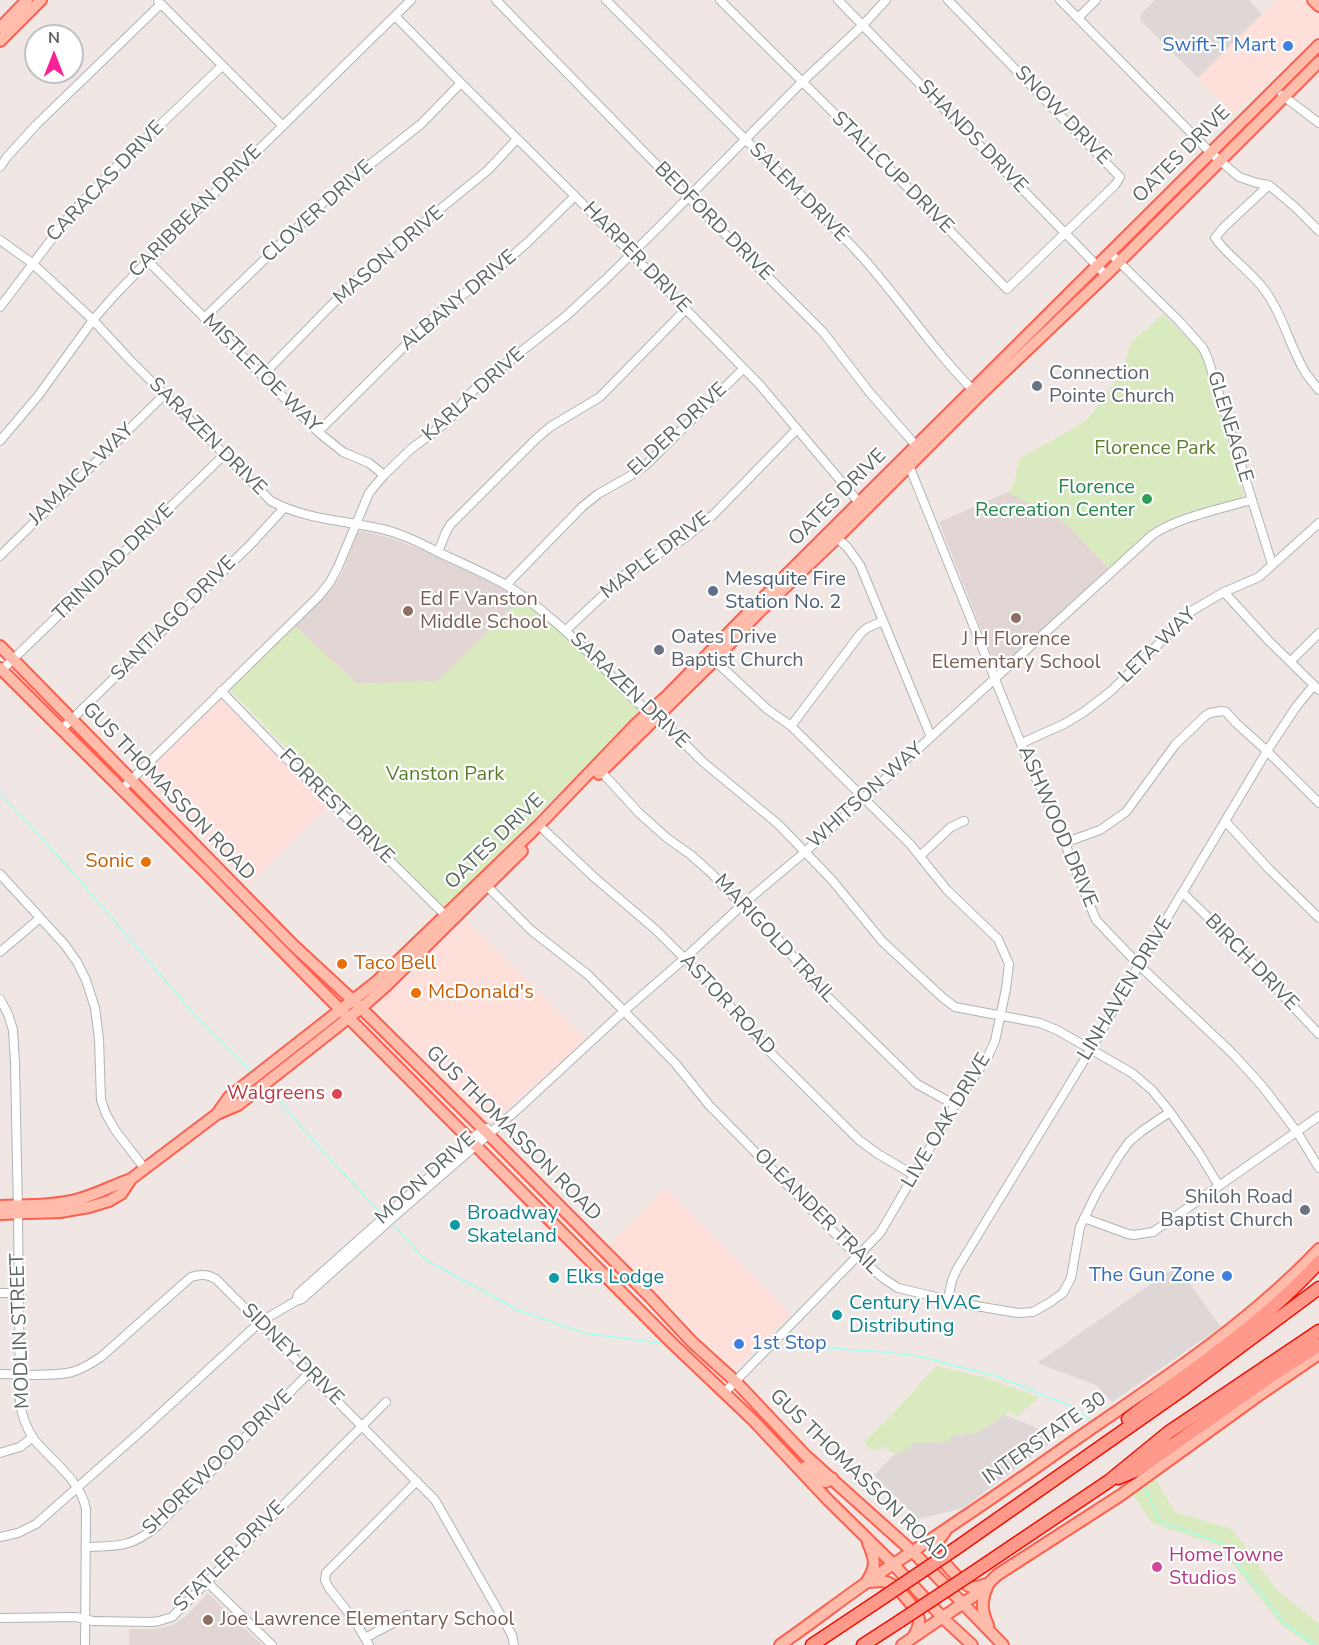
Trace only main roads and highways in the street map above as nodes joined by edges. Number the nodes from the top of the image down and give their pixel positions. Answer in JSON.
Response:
{"nodes":[{"id":1,"x":27,"y":0,"type":"edge"},
{"id":2,"x":41,"y":0,"type":"edge"},
{"id":3,"x":1313,"y":0,"type":"edge"},
{"id":4,"x":1319,"y":6,"type":"edge"},
{"id":5,"x":0,"y":28,"type":"edge"},
{"id":6,"x":0,"y":41,"type":"edge"},
{"id":7,"x":1319,"y":45,"type":"edge"},
{"id":8,"x":1319,"y":62,"type":"edge"},
{"id":9,"x":976,"y":393,"type":"junction"},
{"id":10,"x":0,"y":646,"type":"edge"},
{"id":11,"x":1,"y":669,"type":"edge"},
{"id":12,"x":240,"y":899,"type":"junction"},
{"id":13,"x":357,"y":1004,"type":"junction"},
{"id":14,"x":345,"y":1014,"type":"junction"},
{"id":15,"x":0,"y":1206,"type":"edge"},
{"id":16,"x":18,"y":1210,"type":"junction"},
{"id":17,"x":0,"y":1214,"type":"edge"},
{"id":18,"x":1319,"y":1249,"type":"edge"},
{"id":19,"x":1319,"y":1262,"type":"edge"},
{"id":20,"x":634,"y":1281,"type":"junction"},
{"id":21,"x":1319,"y":1288,"type":"edge"},
{"id":22,"x":623,"y":1293,"type":"junction"},
{"id":23,"x":1319,"y":1331,"type":"edge"},
{"id":24,"x":1319,"y":1345,"type":"edge"},
{"id":25,"x":1319,"y":1354,"type":"edge"},
{"id":26,"x":792,"y":1462,"type":"junction"},
{"id":27,"x":832,"y":1478,"type":"junction"},
{"id":28,"x":1109,"y":1481,"type":"junction"},
{"id":29,"x":1049,"y":1484,"type":"junction"},
{"id":30,"x":946,"y":1529,"type":"junction"},
{"id":31,"x":865,"y":1537,"type":"junction"},
{"id":32,"x":913,"y":1552,"type":"junction"},
{"id":33,"x":893,"y":1564,"type":"junction"},
{"id":34,"x":989,"y":1583,"type":"junction"},
{"id":35,"x":866,"y":1584,"type":"junction"},
{"id":36,"x":963,"y":1604,"type":"junction"},
{"id":37,"x":943,"y":1618,"type":"junction"},
{"id":38,"x":994,"y":1635,"type":"junction"},
{"id":39,"x":913,"y":1638,"type":"junction"},
{"id":40,"x":780,"y":1645,"type":"edge"},
{"id":41,"x":812,"y":1645,"type":"edge"},
{"id":42,"x":863,"y":1645,"type":"edge"},
{"id":43,"x":902,"y":1645,"type":"edge"},
{"id":44,"x":972,"y":1645,"type":"edge"},
{"id":45,"x":1003,"y":1645,"type":"edge"}],
"edges":[{"from":1,"to":5,"type":"main road"},
{"from":2,"to":6,"type":"main road"},
{"from":3,"to":4,"type":"main road"},
{"from":7,"to":9,"type":"main road","name":"OATES DRIVE"},
{"from":8,"to":9,"type":"main road","name":"OATES DRIVE"},
{"from":9,"to":13,"type":"main road","name":"OATES DRIVE"},
{"from":10,"to":12,"type":"main road","name":"GUS THOMASSON ROAD"},
{"from":11,"to":12,"type":"main road","name":"GUS THOMASSON ROAD"},
{"from":12,"to":13,"type":"main road","name":"GUS THOMASSON ROAD"},
{"from":12,"to":14,"type":"main road","name":"GUS THOMASSON ROAD"},
{"from":13,"to":14,"type":"main road","name":"OATES DRIVE"},
{"from":13,"to":20,"type":"main road","name":"GUS THOMASSON ROAD"},
{"from":14,"to":16,"type":"main road","name":"OATES DRIVE"},
{"from":14,"to":22,"type":"main road","name":"GUS THOMASSON ROAD"},
{"from":15,"to":16,"type":"main road","name":"OATES DRIVE"},
{"from":16,"to":17,"type":"main road","name":"OATES DRIVE"},
{"from":18,"to":30,"type":"main road","name":"INTERSTATE 30"},
{"from":19,"to":29,"type":"highway"},
{"from":20,"to":22,"type":"main road"},
{"from":20,"to":27,"type":"main road","name":"GUS THOMASSON ROAD"},
{"from":21,"to":29,"type":"highway"},
{"from":22,"to":26,"type":"main road","name":"GUS THOMASSON ROAD"},
{"from":23,"to":28,"type":"highway"},
{"from":24,"to":28,"type":"highway"},
{"from":25,"to":34,"type":"main road"},
{"from":26,"to":27,"type":"main road"},
{"from":26,"to":31,"type":"main road","name":"GUS THOMASSON ROAD"},
{"from":27,"to":32,"type":"main road","name":"GUS THOMASSON ROAD"},
{"from":28,"to":42,"type":"highway","bridge":true},
{"from":29,"to":41,"type":"highway","bridge":true},
{"from":30,"to":32,"type":"main road","name":"INTERSTATE 30"},
{"from":30,"to":34,"type":"main road"},
{"from":31,"to":33,"type":"main road","name":"GUS THOMASSON ROAD"},
{"from":31,"to":35,"type":"main road"},
{"from":32,"to":33,"type":"main road","name":"INTERSTATE 30"},
{"from":32,"to":36,"type":"main road","name":"GUS THOMASSON ROAD"},
{"from":33,"to":35,"type":"main road","name":"INTERSTATE 30"},
{"from":33,"to":37,"type":"main road","name":"GUS THOMASSON ROAD"},
{"from":34,"to":36,"type":"main road"},
{"from":34,"to":38,"type":"main road"},
{"from":35,"to":39,"type":"main road"},
{"from":35,"to":40,"type":"main road","name":"INTERSTATE 30"},
{"from":36,"to":37,"type":"main road"},
{"from":36,"to":38,"type":"main road","name":"GUS THOMASSON ROAD"},
{"from":37,"to":39,"type":"main road"},
{"from":37,"to":44,"type":"main road","name":"GUS THOMASSON ROAD"},
{"from":38,"to":45,"type":"main road","name":"GUS THOMASSON ROAD"},
{"from":39,"to":43,"type":"main road"}]}
